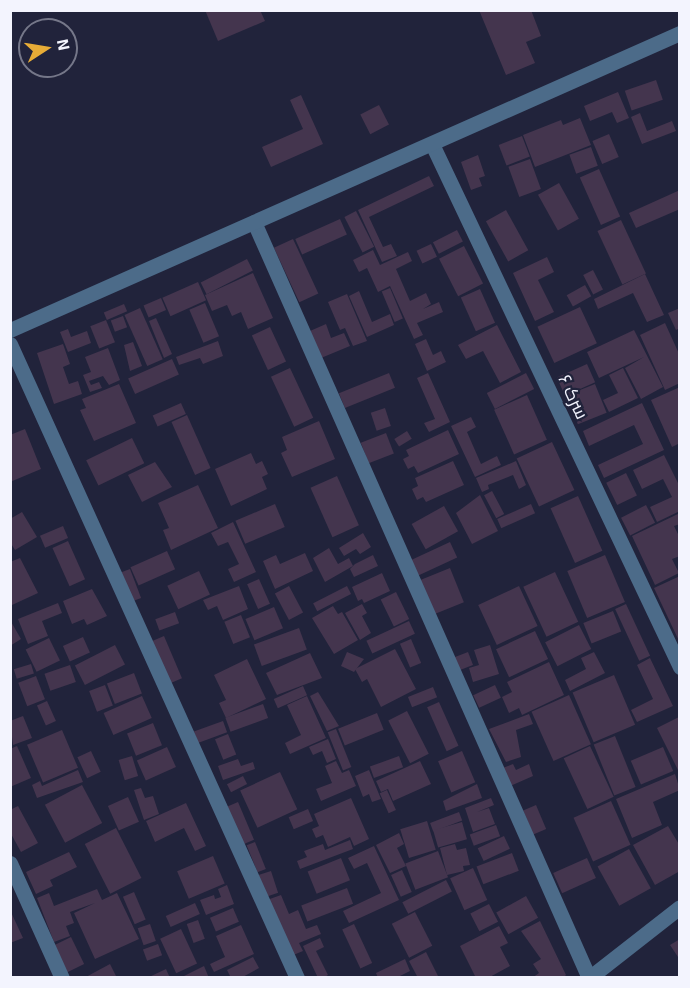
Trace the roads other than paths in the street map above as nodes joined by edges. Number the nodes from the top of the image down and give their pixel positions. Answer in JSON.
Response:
{"nodes":[{"id":1,"x":680,"y":33,"type":"edge"},
{"id":2,"x":432,"y":144,"type":"junction"},
{"id":3,"x":254,"y":222,"type":"junction"},
{"id":4,"x":10,"y":330,"type":"edge"},
{"id":5,"x":10,"y":344,"type":"edge"},
{"id":6,"x":680,"y":667,"type":"edge"},
{"id":7,"x":10,"y":863,"type":"edge"},
{"id":8,"x":680,"y":907,"type":"edge"},
{"id":9,"x":62,"y":978,"type":"edge"},
{"id":10,"x":297,"y":978,"type":"edge"},
{"id":11,"x":589,"y":978,"type":"edge"}],
"edges":[{"from":1,"to":2,"type":"street"},
{"from":2,"to":3,"type":"street"},
{"from":2,"to":6,"type":"street","name":"سرک ۶"},
{"from":3,"to":4,"type":"street"},
{"from":3,"to":11,"type":"street"},
{"from":5,"to":10,"type":"street"},
{"from":7,"to":9,"type":"street"},
{"from":8,"to":11,"type":"street"}]}
